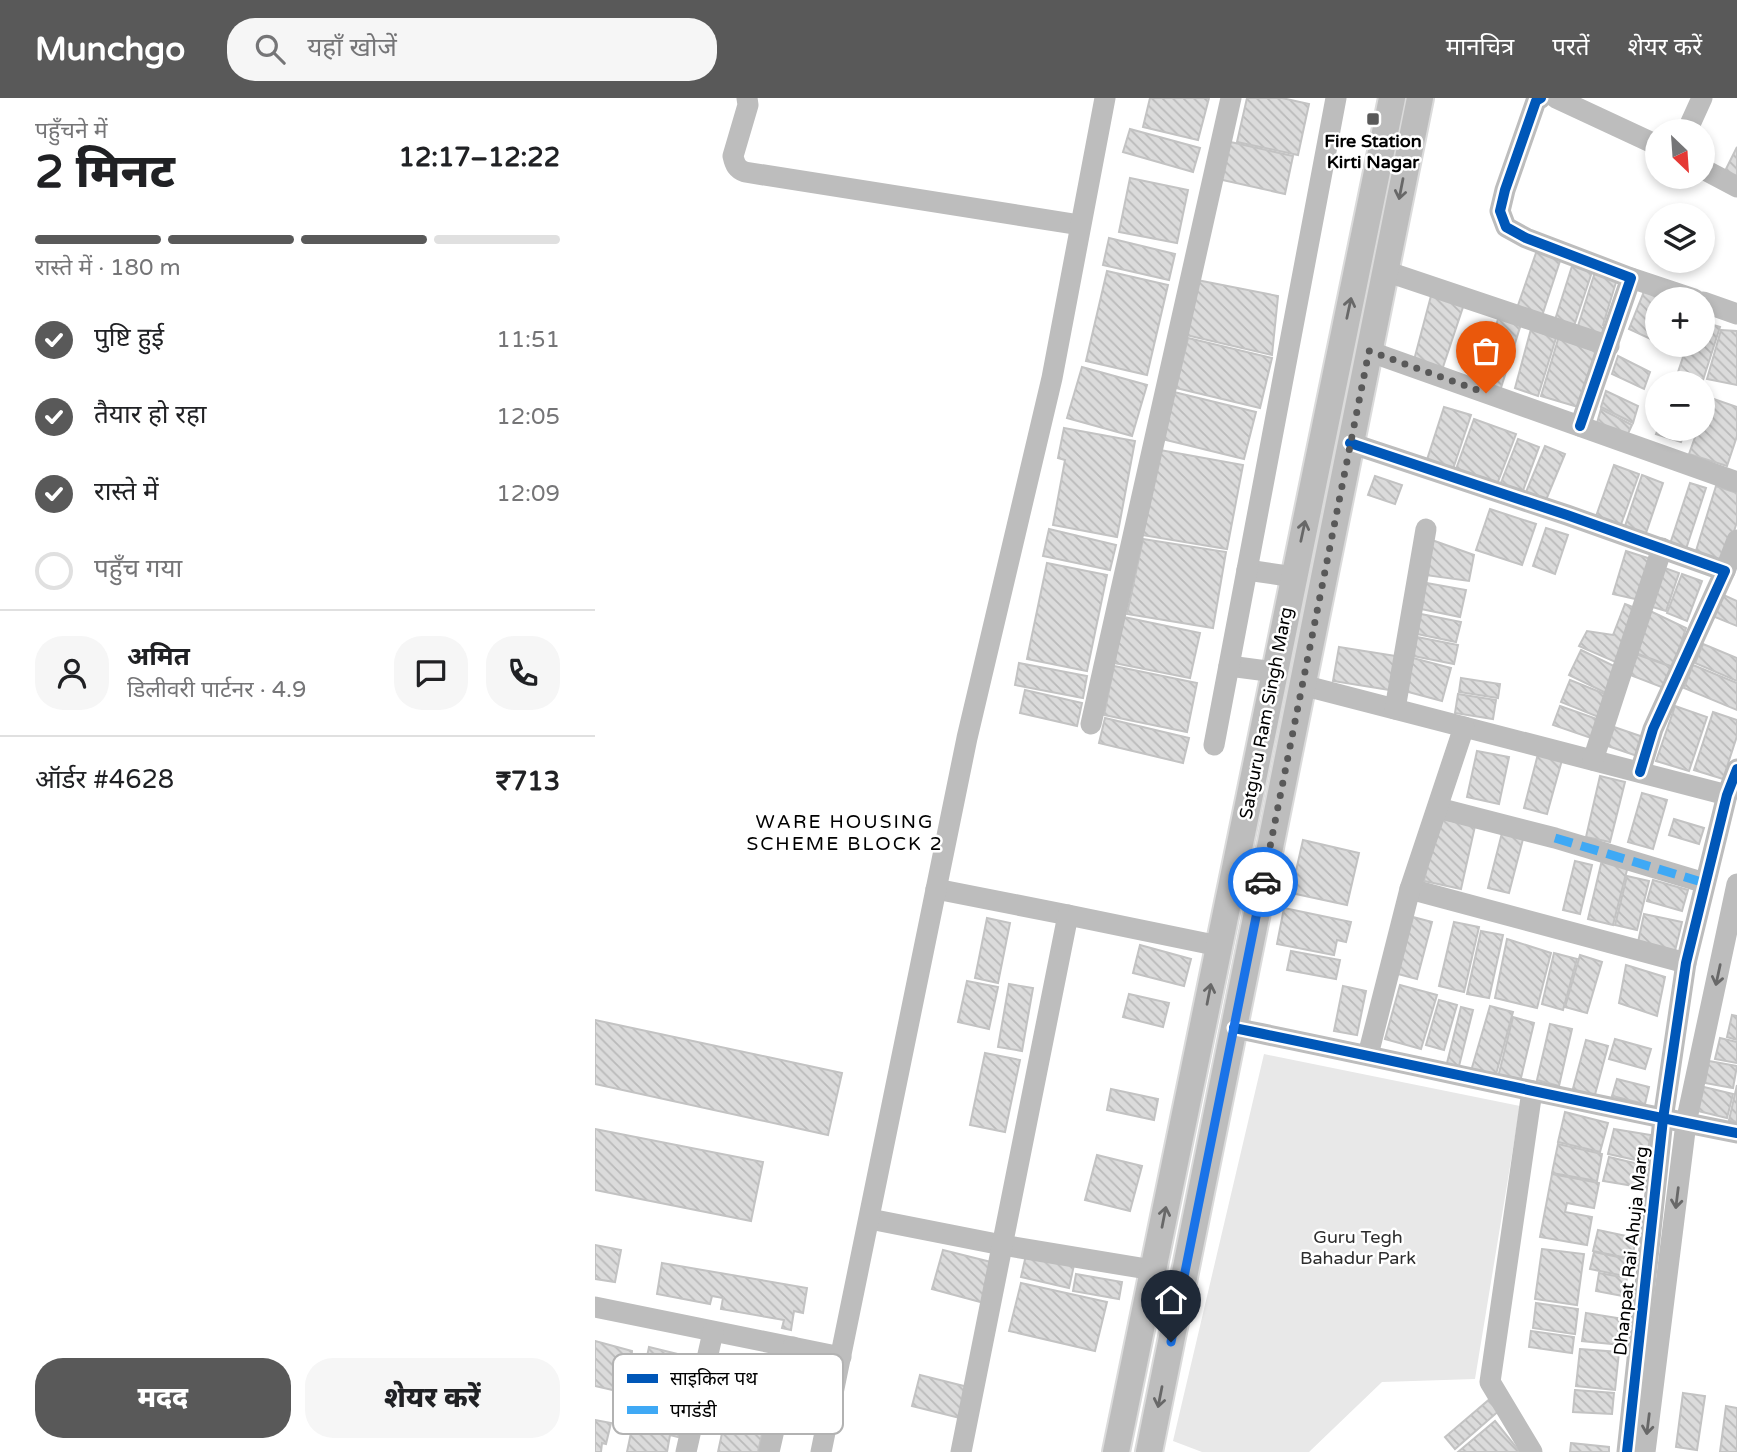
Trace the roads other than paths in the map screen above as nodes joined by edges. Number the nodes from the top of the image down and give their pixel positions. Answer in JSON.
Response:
{"nodes":[{"id":1,"x":747,"y":98,"type":"edge"},
{"id":2,"x":1105,"y":98,"type":"edge"},
{"id":3,"x":1231,"y":98,"type":"edge"},
{"id":4,"x":1336,"y":98,"type":"edge"},
{"id":5,"x":1392,"y":98,"type":"edge"},
{"id":6,"x":1420,"y":98,"type":"edge"},
{"id":7,"x":1541,"y":98,"type":"edge"},
{"id":8,"x":1556,"y":98,"type":"edge"},
{"id":9,"x":1702,"y":98,"type":"edge"},
{"id":10,"x":1692,"y":119,"type":"edge"},
{"id":11,"x":1645,"y":139,"type":"edge"},
{"id":12,"x":1715,"y":175,"type":"edge"},
{"id":13,"x":1737,"y":187,"type":"edge"},
{"id":14,"x":1080,"y":225,"type":"junction"},
{"id":15,"x":1385,"y":271,"type":"junction"},
{"id":16,"x":1631,"y":278,"type":"junction"},
{"id":17,"x":1658,"y":287,"type":"edge"},
{"id":18,"x":1715,"y":306,"type":"edge"},
{"id":19,"x":1737,"y":314,"type":"edge"},
{"id":20,"x":1609,"y":346,"type":"junction"},
{"id":21,"x":1369,"y":351,"type":"junction"},
{"id":22,"x":1580,"y":426,"type":"junction"},
{"id":23,"x":1350,"y":443,"type":"junction"},
{"id":24,"x":1737,"y":482,"type":"edge"},
{"id":25,"x":1426,"y":529,"type":"dead end"},
{"id":26,"x":1737,"y":540,"type":"edge"},
{"id":27,"x":1663,"y":548,"type":"junction"},
{"id":28,"x":1247,"y":570,"type":"junction"},
{"id":29,"x":1725,"y":570,"type":"junction"},
{"id":30,"x":1294,"y":577,"type":"junction"},
{"id":31,"x":1229,"y":666,"type":"junction"},
{"id":32,"x":1275,"y":672,"type":"junction"},
{"id":33,"x":1302,"y":685,"type":"junction"},
{"id":34,"x":1395,"y":709,"type":"junction"},
{"id":35,"x":1091,"y":724,"type":"dead end"},
{"id":36,"x":1464,"y":727,"type":"junction"},
{"id":37,"x":1214,"y":745,"type":"dead end"},
{"id":38,"x":1593,"y":760,"type":"junction"},
{"id":39,"x":1737,"y":769,"type":"edge"},
{"id":40,"x":1640,"y":772,"type":"junction"},
{"id":41,"x":1727,"y":796,"type":"junction"},
{"id":42,"x":1438,"y":808,"type":"junction"},
{"id":43,"x":1705,"y":883,"type":"junction"},
{"id":44,"x":1737,"y":884,"type":"edge"},
{"id":45,"x":936,"y":889,"type":"junction"},
{"id":46,"x":1410,"y":889,"type":"junction"},
{"id":47,"x":1067,"y":915,"type":"junction"},
{"id":48,"x":1219,"y":947,"type":"junction"},
{"id":49,"x":1686,"y":963,"type":"junction"},
{"id":50,"x":1234,"y":1028,"type":"junction"},
{"id":51,"x":1368,"y":1055,"type":"junction"},
{"id":52,"x":1532,"y":1091,"type":"junction"},
{"id":53,"x":1663,"y":1119,"type":"junction"},
{"id":54,"x":1686,"y":1123,"type":"junction"},
{"id":55,"x":1737,"y":1133,"type":"edge"},
{"id":56,"x":870,"y":1219,"type":"junction"},
{"id":57,"x":1002,"y":1245,"type":"junction"},
{"id":58,"x":1153,"y":1270,"type":"junction"},
{"id":59,"x":595,"y":1307,"type":"edge"},
{"id":60,"x":713,"y":1332,"type":"junction"},
{"id":61,"x":793,"y":1347,"type":"junction"},
{"id":62,"x":708,"y":1354,"type":"edge"},
{"id":63,"x":791,"y":1354,"type":"edge"},
{"id":64,"x":827,"y":1354,"type":"edge"},
{"id":65,"x":842,"y":1354,"type":"edge"},
{"id":66,"x":689,"y":1434,"type":"edge"},
{"id":67,"x":773,"y":1434,"type":"edge"},
{"id":68,"x":825,"y":1434,"type":"edge"},
{"id":69,"x":685,"y":1452,"type":"edge"},
{"id":70,"x":769,"y":1452,"type":"edge"},
{"id":71,"x":821,"y":1452,"type":"edge"},
{"id":72,"x":961,"y":1452,"type":"edge"},
{"id":73,"x":1116,"y":1452,"type":"edge"},
{"id":74,"x":1149,"y":1452,"type":"edge"},
{"id":75,"x":1532,"y":1452,"type":"edge"},
{"id":76,"x":1627,"y":1452,"type":"edge"},
{"id":77,"x":1645,"y":1452,"type":"edge"}],
"edges":[{"from":1,"to":14,"type":"street"},
{"from":2,"to":14,"type":"street"},
{"from":3,"to":35,"type":"street"},
{"from":4,"to":28,"type":"street"},
{"from":30,"to":5,"type":"main road","name":"Satguru Ram Singh Marg","one_way":true},
{"from":6,"to":15,"type":"main road","name":"Satguru Ram Singh Marg","one_way":true},
{"from":7,"to":16,"type":"street"},
{"from":8,"to":11,"type":"street"},
{"from":9,"to":10,"type":"street"},
{"from":12,"to":13,"type":"street"},
{"from":14,"to":45,"type":"street"},
{"from":15,"to":20,"type":"street"},
{"from":15,"to":21,"type":"main road","name":"Satguru Ram Singh Marg"},
{"from":16,"to":17,"type":"street"},
{"from":16,"to":20,"type":"street"},
{"from":18,"to":19,"type":"street"},
{"from":20,"to":22,"type":"street"},
{"from":21,"to":22,"type":"street"},
{"from":21,"to":23,"type":"main road","name":"Satguru Ram Singh Marg"},
{"from":22,"to":24,"type":"street"},
{"from":23,"to":27,"type":"street"},
{"from":23,"to":33,"type":"main road","name":"Satguru Ram Singh Marg"},
{"from":25,"to":34,"type":"street"},
{"from":26,"to":29,"type":"street"},
{"from":27,"to":29,"type":"street"},
{"from":27,"to":38,"type":"street"},
{"from":28,"to":30,"type":"street"},
{"from":28,"to":31,"type":"street"},
{"from":29,"to":40,"type":"street"},
{"from":30,"to":32,"type":"main road","name":"Satguru Ram Singh Marg"},
{"from":31,"to":32,"type":"street"},
{"from":31,"to":37,"type":"street"},
{"from":32,"to":48,"type":"main road","name":"Satguru Ram Singh Marg"},
{"from":33,"to":34,"type":"street"},
{"from":33,"to":50,"type":"main road","name":"Satguru Ram Singh Marg"},
{"from":34,"to":36,"type":"street"},
{"from":36,"to":38,"type":"street"},
{"from":36,"to":42,"type":"street"},
{"from":38,"to":40,"type":"street"},
{"from":39,"to":41,"type":"street","name":"Dhanpat Rai Ahuja Marg"},
{"from":40,"to":41,"type":"street"},
{"from":41,"to":43,"type":"street","name":"Dhanpat Rai Ahuja Marg"},
{"from":42,"to":43,"type":"street"},
{"from":42,"to":46,"type":"street"},
{"from":43,"to":49,"type":"street","name":"Dhanpat Rai Ahuja Marg"},
{"from":44,"to":54,"type":"street","name":"Dhanpat Rai Ahuja Marg","one_way":true},
{"from":45,"to":47,"type":"street"},
{"from":45,"to":56,"type":"street"},
{"from":46,"to":49,"type":"street"},
{"from":46,"to":51,"type":"street"},
{"from":47,"to":48,"type":"street"},
{"from":47,"to":57,"type":"street"},
{"from":58,"to":48,"type":"main road","name":"Satguru Ram Singh Marg","one_way":true},
{"from":49,"to":53,"type":"street","name":"Dhanpat Rai Ahuja Marg"},
{"from":50,"to":51,"type":"street"},
{"from":50,"to":74,"type":"main road","name":"Satguru Ram Singh Marg","one_way":true},
{"from":51,"to":52,"type":"street"},
{"from":52,"to":53,"type":"street"},
{"from":52,"to":75,"type":"street"},
{"from":53,"to":54,"type":"street"},
{"from":53,"to":76,"type":"street","name":"Dhanpat Rai Ahuja Marg"},
{"from":54,"to":55,"type":"street"},
{"from":54,"to":77,"type":"street","name":"Dhanpat Rai Ahuja Marg","one_way":true},
{"from":56,"to":57,"type":"street"},
{"from":56,"to":65,"type":"street"},
{"from":57,"to":58,"type":"street"},
{"from":57,"to":72,"type":"street"},
{"from":58,"to":73,"type":"main road","name":"Satguru Ram Singh Marg"},
{"from":59,"to":60,"type":"street"},
{"from":60,"to":61,"type":"street"},
{"from":60,"to":62,"type":"street"},
{"from":61,"to":63,"type":"street"},
{"from":61,"to":64,"type":"street"},
{"from":66,"to":69,"type":"street"},
{"from":67,"to":70,"type":"street"},
{"from":68,"to":71,"type":"street"}]}
